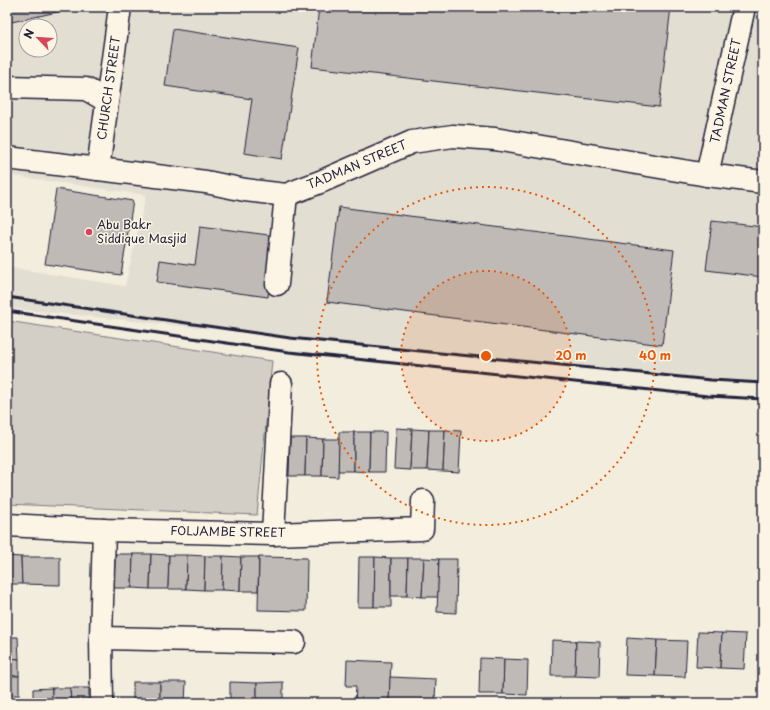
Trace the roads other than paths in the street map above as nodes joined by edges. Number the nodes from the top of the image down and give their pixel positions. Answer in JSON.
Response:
{"nodes":[{"id":1,"x":120,"y":7,"type":"edge"},
{"id":2,"x":744,"y":7,"type":"edge"},
{"id":3,"x":7,"y":87,"type":"edge"},
{"id":4,"x":107,"y":101,"type":"junction"},
{"id":5,"x":7,"y":158,"type":"edge"},
{"id":6,"x":98,"y":168,"type":"junction"},
{"id":7,"x":707,"y":175,"type":"junction"},
{"id":8,"x":763,"y":182,"type":"edge"},
{"id":9,"x":286,"y":195,"type":"junction"},
{"id":10,"x":277,"y":284,"type":"dead end"},
{"id":11,"x":281,"y":384,"type":"dead end"},
{"id":12,"x":423,"y":501,"type":"dead end"},
{"id":13,"x":7,"y":525,"type":"edge"},
{"id":14,"x":104,"y":530,"type":"junction"},
{"id":15,"x":273,"y":534,"type":"junction"},
{"id":16,"x":101,"y":638,"type":"junction"},
{"id":17,"x":294,"y":642,"type":"dead end"},
{"id":18,"x":102,"y":703,"type":"edge"}],
"edges":[{"from":1,"to":4,"type":"street","name":"CHURCH STREET"},
{"from":2,"to":7,"type":"street","name":"TADMAN STREET"},
{"from":3,"to":4,"type":"street"},
{"from":4,"to":6,"type":"street","name":"CHURCH STREET"},
{"from":5,"to":6,"type":"street","name":"TADMAN STREET"},
{"from":6,"to":9,"type":"street","name":"TADMAN STREET"},
{"from":7,"to":8,"type":"street","name":"TADMAN STREET"},
{"from":7,"to":9,"type":"street","name":"TADMAN STREET"},
{"from":9,"to":10,"type":"street"},
{"from":11,"to":15,"type":"street"},
{"from":12,"to":15,"type":"street","name":"FOLJAMBE STREET"},
{"from":13,"to":14,"type":"street","name":"FOLJAMBE STREET"},
{"from":14,"to":15,"type":"street","name":"FOLJAMBE STREET"},
{"from":14,"to":16,"type":"street"},
{"from":16,"to":17,"type":"street"},
{"from":16,"to":18,"type":"street"}]}
